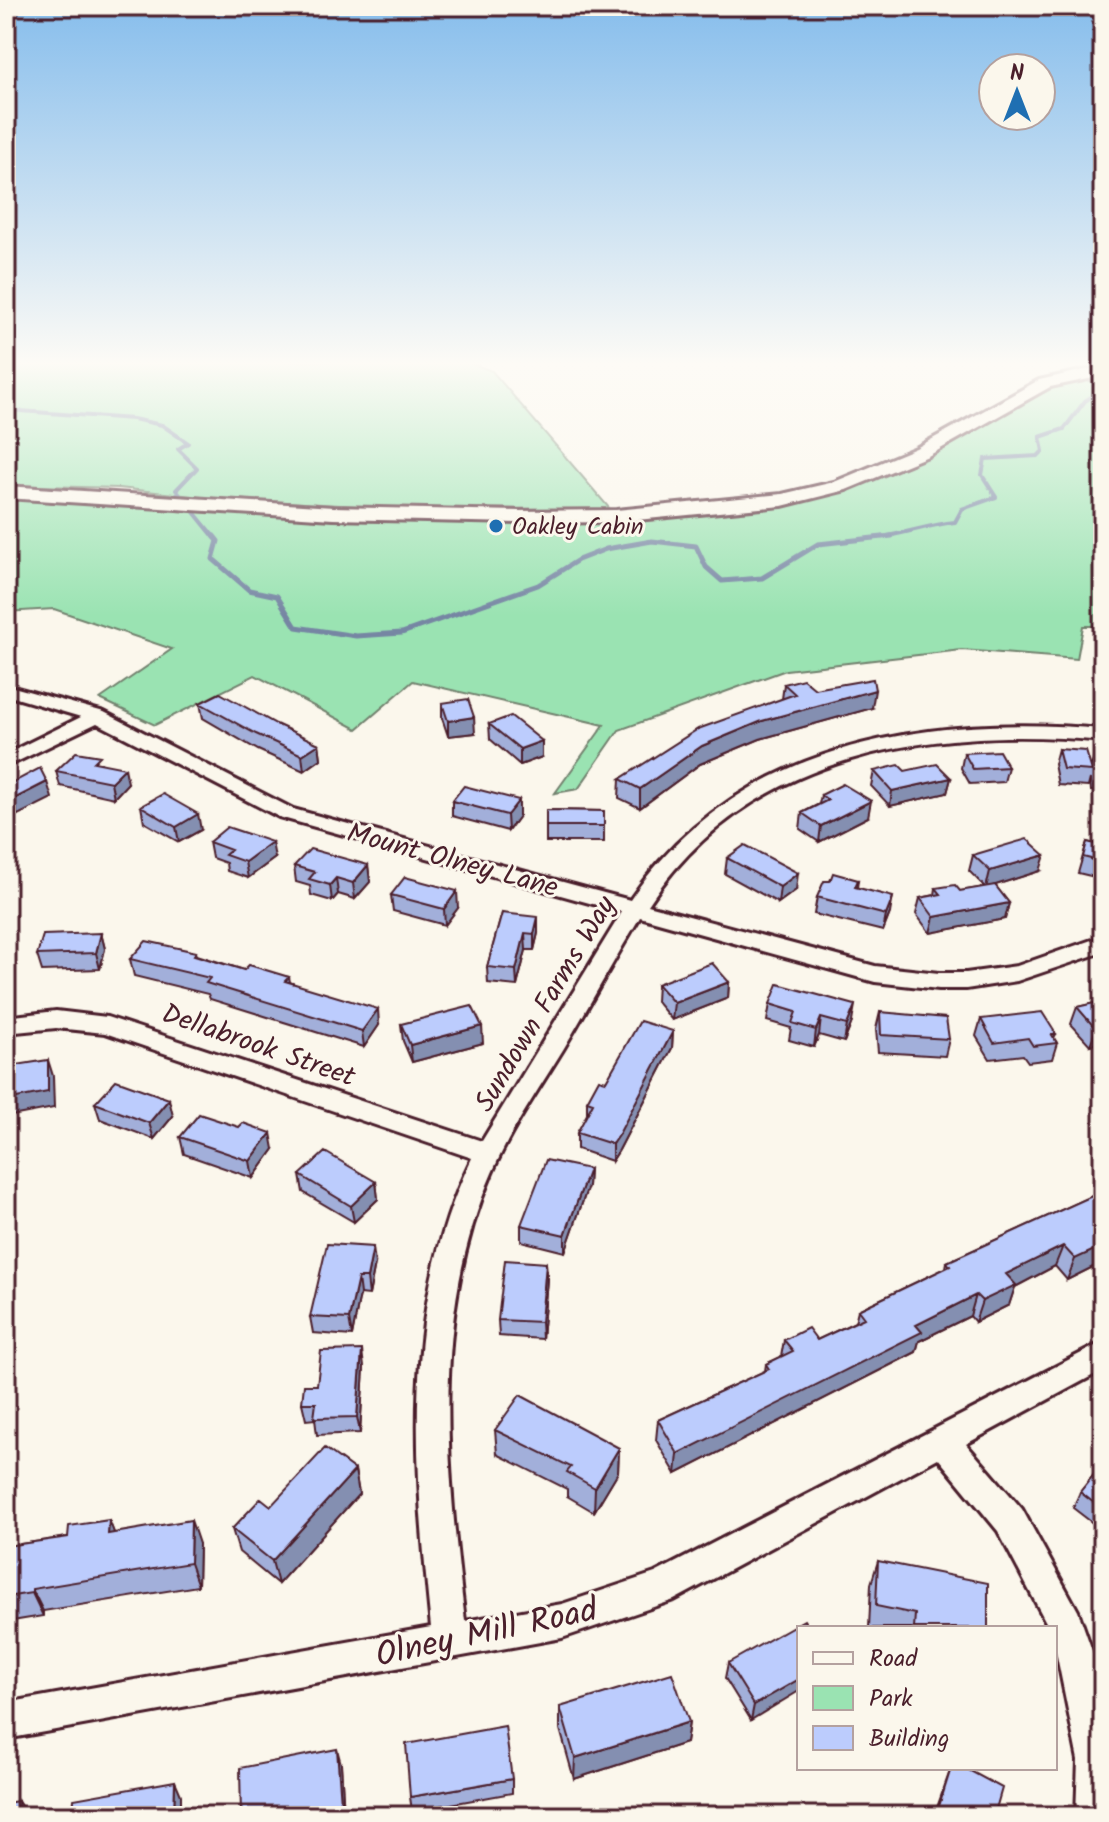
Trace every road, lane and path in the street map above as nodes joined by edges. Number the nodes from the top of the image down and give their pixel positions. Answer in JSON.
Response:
{"nodes":[{"id":1,"x":933,"y":446,"type":"edge"},
{"id":2,"x":6,"y":492,"type":"edge"},
{"id":3,"x":6,"y":690,"type":"edge"},
{"id":4,"x":97,"y":716,"type":"junction"},
{"id":5,"x":1103,"y":735,"type":"edge"},
{"id":6,"x":6,"y":761,"type":"edge"},
{"id":7,"x":636,"y":909,"type":"junction"},
{"id":8,"x":1103,"y":943,"type":"edge"},
{"id":9,"x":6,"y":1025,"type":"edge"},
{"id":10,"x":488,"y":1153,"type":"junction"},
{"id":11,"x":1103,"y":1355,"type":"edge"},
{"id":12,"x":942,"y":1439,"type":"junction"},
{"id":13,"x":450,"y":1643,"type":"junction"},
{"id":14,"x":6,"y":1721,"type":"edge"},
{"id":15,"x":1095,"y":1816,"type":"edge"}],
"edges":[{"from":1,"to":2,"type":"street"},
{"from":3,"to":4,"type":"street","name":"Mount Olney Lane"},
{"from":4,"to":6,"type":"street"},
{"from":4,"to":7,"type":"street","name":"Mount Olney Lane"},
{"from":5,"to":7,"type":"street","name":"Sundown Farms Way"},
{"from":7,"to":8,"type":"street","name":"Mount Olney Lane"},
{"from":7,"to":10,"type":"street","name":"Sundown Farms Way"},
{"from":9,"to":10,"type":"street","name":"Dellabrook Street"},
{"from":10,"to":13,"type":"street","name":"Sundown Farms Way"},
{"from":11,"to":12,"type":"street","name":"Olney Mill Road"},
{"from":12,"to":13,"type":"street","name":"Olney Mill Road"},
{"from":12,"to":15,"type":"street"},
{"from":13,"to":14,"type":"street","name":"Olney Mill Road"}]}
